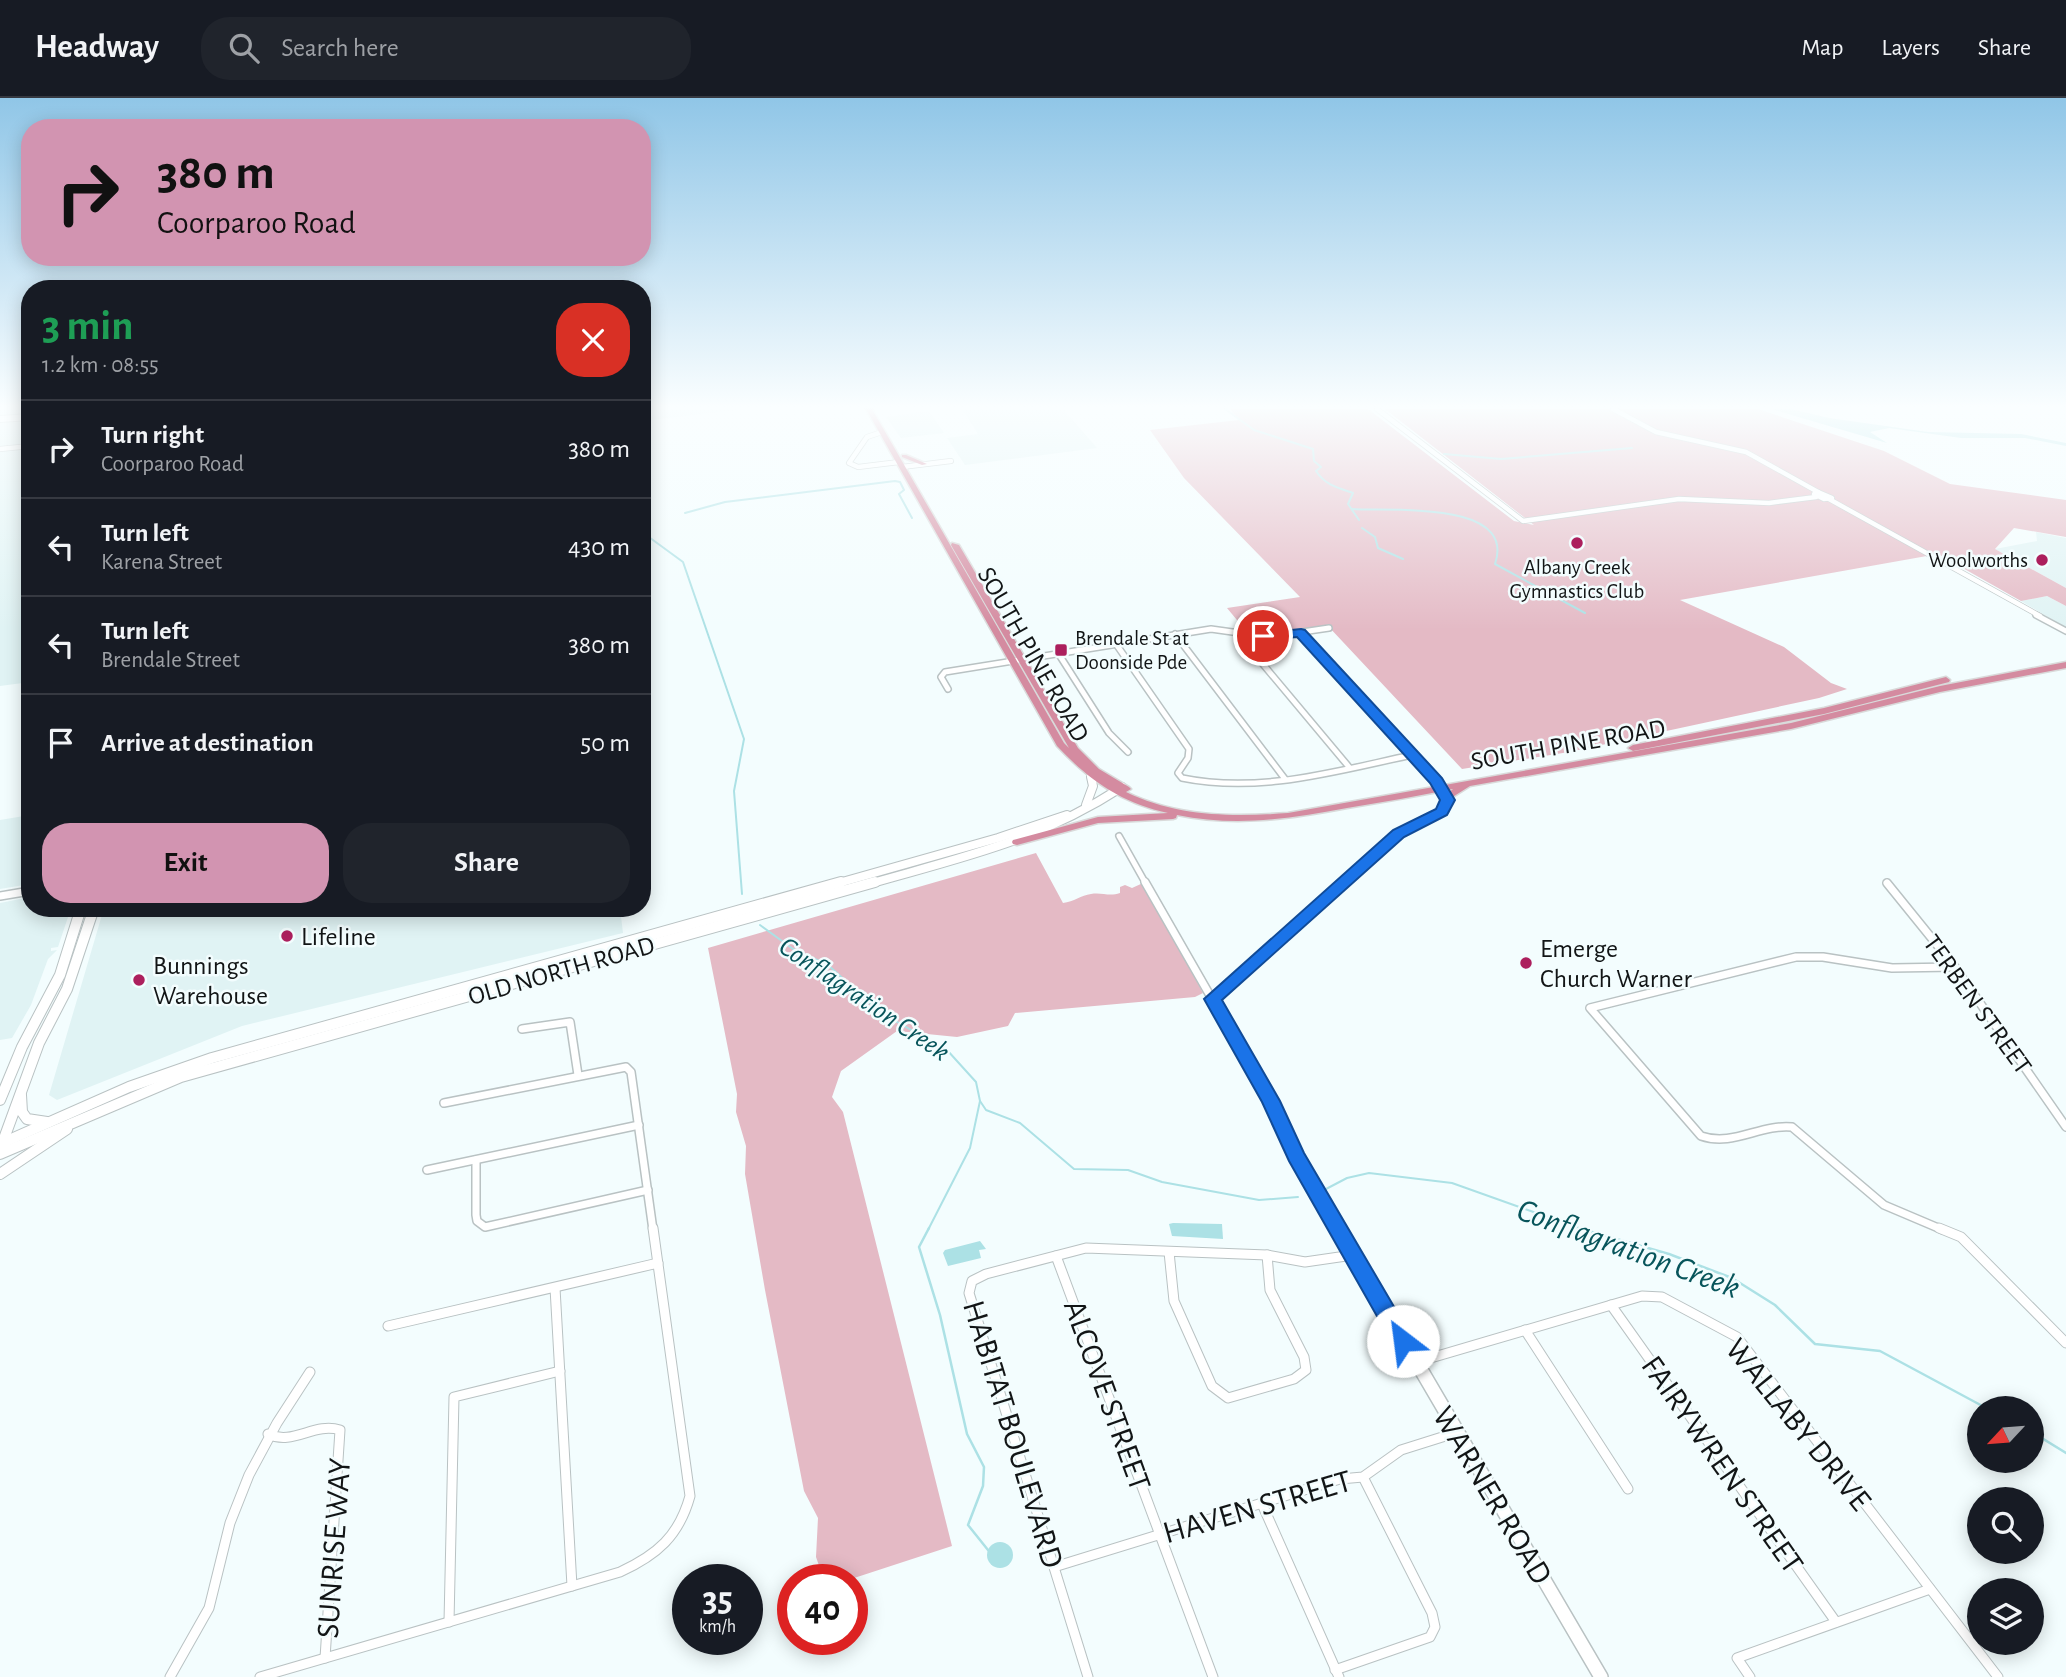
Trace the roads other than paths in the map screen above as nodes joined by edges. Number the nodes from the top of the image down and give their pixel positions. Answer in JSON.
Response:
{"nodes":[{"id":1,"x":915,"y":483,"type":"edge"},
{"id":2,"x":1473,"y":483,"type":"edge"},
{"id":3,"x":1798,"y":483,"type":"edge"},
{"id":4,"x":1817,"y":494,"type":"junction"},
{"id":5,"x":1329,"y":628,"type":"dead end"},
{"id":6,"x":2065,"y":631,"type":"edge"},
{"id":7,"x":1236,"y":632,"type":"junction"},
{"id":8,"x":1301,"y":633,"type":"junction"},
{"id":9,"x":1175,"y":634,"type":"junction"},
{"id":10,"x":1115,"y":644,"type":"junction"},
{"id":11,"x":1058,"y":653,"type":"junction"},
{"id":12,"x":2066,"y":659,"type":"edge"},
{"id":13,"x":1016,"y":660,"type":"junction"},
{"id":14,"x":2066,"y":665,"type":"edge"},
{"id":15,"x":948,"y":689,"type":"dead end"},
{"id":16,"x":1128,"y":752,"type":"dead end"},
{"id":17,"x":1412,"y":755,"type":"junction"},
{"id":18,"x":1349,"y":767,"type":"junction"},
{"id":19,"x":1091,"y":777,"type":"junction"},
{"id":20,"x":1285,"y":779,"type":"junction"},
{"id":21,"x":1467,"y":783,"type":"junction"},
{"id":22,"x":1439,"y":784,"type":"junction"},
{"id":23,"x":1116,"y":788,"type":"junction"},
{"id":24,"x":1451,"y":795,"type":"junction"},
{"id":25,"x":1086,"y":804,"type":"junction"},
{"id":26,"x":1203,"y":817,"type":"junction"},
{"id":27,"x":1119,"y":836,"type":"dead end"},
{"id":28,"x":1017,"y":842,"type":"junction"},
{"id":29,"x":1389,"y":843,"type":"junction"},
{"id":30,"x":876,"y":877,"type":"junction"},
{"id":31,"x":1887,"y":883,"type":"dead end"},
{"id":32,"x":21,"y":892,"type":"edge"},
{"id":33,"x":0,"y":896,"type":"edge"},
{"id":34,"x":78,"y":917,"type":"edge"},
{"id":35,"x":91,"y":917,"type":"edge"},
{"id":36,"x":1955,"y":967,"type":"junction"},
{"id":37,"x":1212,"y":999,"type":"junction"},
{"id":38,"x":522,"y":1029,"type":"dead end"},
{"id":39,"x":578,"y":1075,"type":"junction"},
{"id":40,"x":21,"y":1091,"type":"junction"},
{"id":41,"x":0,"y":1100,"type":"edge"},
{"id":42,"x":444,"y":1103,"type":"dead end"},
{"id":43,"x":95,"y":1112,"type":"junction"},
{"id":44,"x":49,"y":1122,"type":"junction"},
{"id":45,"x":639,"y":1125,"type":"junction"},
{"id":46,"x":2066,"y":1127,"type":"edge"},
{"id":47,"x":1,"y":1147,"type":"edge"},
{"id":48,"x":476,"y":1160,"type":"junction"},
{"id":49,"x":427,"y":1170,"type":"dead end"},
{"id":50,"x":0,"y":1174,"type":"edge"},
{"id":51,"x":648,"y":1190,"type":"junction"},
{"id":52,"x":1169,"y":1252,"type":"junction"},
{"id":53,"x":1267,"y":1255,"type":"junction"},
{"id":54,"x":1353,"y":1255,"type":"junction"},
{"id":55,"x":1056,"y":1256,"type":"junction"},
{"id":56,"x":658,"y":1263,"type":"junction"},
{"id":57,"x":555,"y":1288,"type":"junction"},
{"id":58,"x":1611,"y":1305,"type":"junction"},
{"id":59,"x":388,"y":1326,"type":"dead end"},
{"id":60,"x":1525,"y":1330,"type":"junction"},
{"id":61,"x":2066,"y":1343,"type":"edge"},
{"id":62,"x":1415,"y":1363,"type":"junction"},
{"id":63,"x":560,"y":1371,"type":"junction"},
{"id":64,"x":310,"y":1372,"type":"dead end"},
{"id":65,"x":1455,"y":1433,"type":"junction"},
{"id":66,"x":268,"y":1434,"type":"junction"},
{"id":67,"x":1363,"y":1477,"type":"junction"},
{"id":68,"x":1628,"y":1489,"type":"dead end"},
{"id":69,"x":1262,"y":1504,"type":"junction"},
{"id":70,"x":1159,"y":1534,"type":"junction"},
{"id":71,"x":1054,"y":1567,"type":"junction"},
{"id":72,"x":572,"y":1586,"type":"junction"},
{"id":73,"x":1930,"y":1589,"type":"junction"},
{"id":74,"x":449,"y":1622,"type":"junction"},
{"id":75,"x":1836,"y":1622,"type":"junction"},
{"id":76,"x":325,"y":1658,"type":"junction"},
{"id":77,"x":1337,"y":1673,"type":"edge"},
{"id":78,"x":170,"y":1677,"type":"edge"},
{"id":79,"x":260,"y":1677,"type":"edge"},
{"id":80,"x":1088,"y":1677,"type":"edge"},
{"id":81,"x":1213,"y":1677,"type":"edge"},
{"id":82,"x":1601,"y":1677,"type":"edge"},
{"id":83,"x":1750,"y":1677,"type":"edge"},
{"id":84,"x":1998,"y":1677,"type":"edge"}],
"edges":[{"from":1,"to":13,"type":"highway","name":"SOUTH PINE ROAD"},
{"from":2,"to":4,"type":"street"},
{"from":3,"to":4,"type":"street"},
{"from":4,"to":6,"type":"street"},
{"from":5,"to":8,"type":"street"},
{"from":7,"to":8,"type":"street"},
{"from":7,"to":9,"type":"street"},
{"from":7,"to":18,"type":"street"},
{"from":8,"to":17,"type":"street"},
{"from":9,"to":10,"type":"street"},
{"from":9,"to":20,"type":"street"},
{"from":10,"to":11,"type":"street"},
{"from":10,"to":20,"type":"street"},
{"from":11,"to":13,"type":"street"},
{"from":11,"to":16,"type":"street"},
{"from":12,"to":22,"type":"highway","name":"SOUTH PINE ROAD"},
{"from":13,"to":15,"type":"street"},
{"from":13,"to":19,"type":"highway","name":"SOUTH PINE ROAD"},
{"from":13,"to":23,"type":"highway","name":"SOUTH PINE ROAD"},
{"from":14,"to":21,"type":"highway","name":"SOUTH PINE ROAD"},
{"from":17,"to":18,"type":"street"},
{"from":17,"to":22,"type":"street"},
{"from":18,"to":20,"type":"street"},
{"from":19,"to":23,"type":"highway","name":"SOUTH PINE ROAD"},
{"from":19,"to":25,"type":"main road"},
{"from":21,"to":22,"type":"highway","name":"SOUTH PINE ROAD"},
{"from":21,"to":24,"type":"highway"},
{"from":22,"to":23,"type":"highway","name":"SOUTH PINE ROAD"},
{"from":22,"to":24,"type":"main road"},
{"from":22,"to":26,"type":"highway","name":"SOUTH PINE ROAD"},
{"from":22,"to":29,"type":"main road"},
{"from":23,"to":25,"type":"main road","name":"OLD NORTH ROAD"},
{"from":23,"to":26,"type":"highway","name":"SOUTH PINE ROAD"},
{"from":23,"to":28,"type":"main road","name":"OLD NORTH ROAD"},
{"from":24,"to":29,"type":"main road"},
{"from":25,"to":30,"type":"main road","name":"OLD NORTH ROAD"},
{"from":26,"to":28,"type":"highway"},
{"from":27,"to":37,"type":"street","name":"WARNER ROAD"},
{"from":28,"to":30,"type":"main road","name":"OLD NORTH ROAD"},
{"from":29,"to":37,"type":"main road"},
{"from":30,"to":43,"type":"main road","name":"OLD NORTH ROAD"},
{"from":30,"to":44,"type":"main road","name":"OLD NORTH ROAD"},
{"from":31,"to":36,"type":"street","name":"TERBEN STREET"},
{"from":32,"to":33,"type":"street"},
{"from":34,"to":41,"type":"main road"},
{"from":35,"to":40,"type":"main road"},
{"from":36,"to":46,"type":"street","name":"TERBEN STREET"},
{"from":36,"to":61,"type":"street"},
{"from":37,"to":54,"type":"main road","name":"WARNER ROAD"},
{"from":38,"to":39,"type":"street"},
{"from":39,"to":42,"type":"street"},
{"from":39,"to":45,"type":"street"},
{"from":40,"to":44,"type":"main road"},
{"from":40,"to":47,"type":"main road"},
{"from":43,"to":47,"type":"main road","name":"OLD NORTH ROAD"},
{"from":43,"to":50,"type":"main road"},
{"from":44,"to":47,"type":"main road","name":"OLD NORTH ROAD"},
{"from":45,"to":48,"type":"street"},
{"from":45,"to":51,"type":"street"},
{"from":48,"to":49,"type":"street"},
{"from":48,"to":51,"type":"street"},
{"from":51,"to":56,"type":"street"},
{"from":52,"to":53,"type":"street","name":"HABITAT BOULEVARD"},
{"from":52,"to":53,"type":"street"},
{"from":52,"to":55,"type":"street","name":"HABITAT BOULEVARD"},
{"from":53,"to":54,"type":"street","name":"HABITAT BOULEVARD"},
{"from":54,"to":62,"type":"main road","name":"WARNER ROAD"},
{"from":55,"to":70,"type":"street","name":"ALCOVE STREET"},
{"from":55,"to":71,"type":"street","name":"HABITAT BOULEVARD"},
{"from":56,"to":57,"type":"street"},
{"from":56,"to":72,"type":"street"},
{"from":57,"to":59,"type":"street"},
{"from":57,"to":63,"type":"street"},
{"from":58,"to":60,"type":"street","name":"WALLABY DRIVE"},
{"from":58,"to":73,"type":"street","name":"WALLABY DRIVE"},
{"from":58,"to":75,"type":"street","name":"FAIRYWREN STREET"},
{"from":60,"to":62,"type":"street","name":"WALLABY DRIVE"},
{"from":60,"to":68,"type":"street"},
{"from":62,"to":65,"type":"main road","name":"WARNER ROAD"},
{"from":63,"to":72,"type":"street"},
{"from":63,"to":74,"type":"street"},
{"from":64,"to":66,"type":"street"},
{"from":65,"to":67,"type":"street","name":"HAVEN STREET"},
{"from":65,"to":82,"type":"main road","name":"WARNER ROAD"},
{"from":66,"to":76,"type":"street","name":"SUNRISE WAY"},
{"from":66,"to":78,"type":"street"},
{"from":67,"to":69,"type":"street","name":"HAVEN STREET"},
{"from":67,"to":77,"type":"street"},
{"from":69,"to":70,"type":"street","name":"HAVEN STREET"},
{"from":69,"to":77,"type":"street"},
{"from":70,"to":71,"type":"street","name":"HAVEN STREET"},
{"from":70,"to":81,"type":"street","name":"ALCOVE STREET"},
{"from":71,"to":80,"type":"street","name":"HABITAT BOULEVARD"},
{"from":72,"to":74,"type":"street"},
{"from":73,"to":75,"type":"street"},
{"from":73,"to":84,"type":"street","name":"WALLABY DRIVE"},
{"from":74,"to":76,"type":"street"},
{"from":75,"to":83,"type":"street"},
{"from":76,"to":79,"type":"street"}]}
